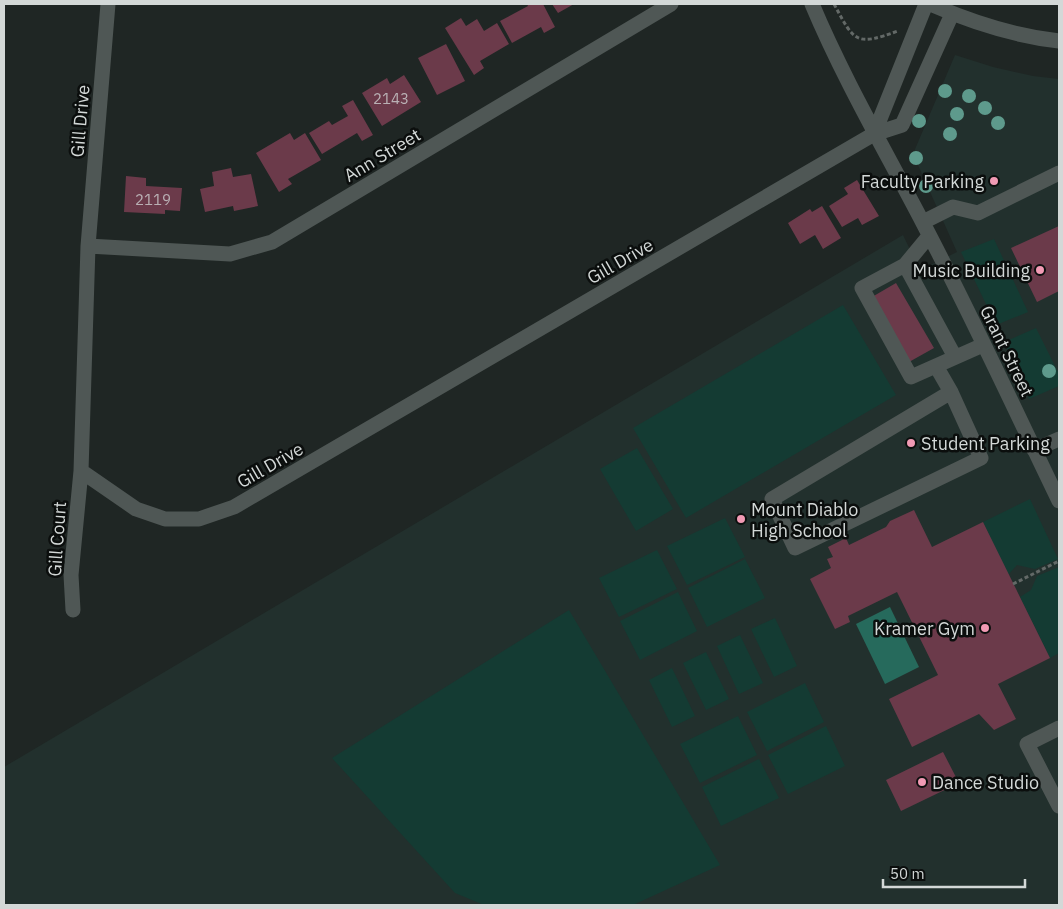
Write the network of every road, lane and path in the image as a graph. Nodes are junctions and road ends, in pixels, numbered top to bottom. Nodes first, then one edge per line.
1 (108, 4) edge
2 (671, 4) edge
3 (812, 4) edge
4 (834, 4) edge
5 (926, 4) edge
6 (930, 4) edge
7 (952, 14) junction
8 (914, 32) junction
9 (1059, 40) edge
10 (874, 134) junction
11 (1059, 173) edge
12 (926, 229) junction
13 (88, 246) junction
14 (905, 265) junction
15 (983, 345) junction
16 (954, 357) junction
17 (936, 366) junction
18 (950, 392) junction
19 (1059, 438) edge
20 (1034, 450) junction
21 (81, 471) junction
22 (1059, 501) edge
23 (1059, 561) edge
24 (1014, 584) dead end
25 (73, 610) dead end
26 (1059, 728) edge
27 (1059, 806) edge

1 - 13 street, Gill Drive
2 - 13 street, Ann Street
3 - 10 street, Grant Street
4 - 8 path
5 - 8 street
6 - 7 street
7 - 9 street
7 - 10 street, Gill Drive
8 - 10 street
10 - 12 street, Grant Street
10 - 21 street, Gill Drive
11 - 12 street
12 - 14 street
12 - 15 street, Grant Street
13 - 21 street, Gill Drive
14 - 16 street
14 - 17 street
15 - 16 street
15 - 20 street, Grant Street
16 - 17 street
17 - 18 street
18 - 18 street
19 - 20 street
20 - 22 street, Grant Street
21 - 25 street, Gill Court
23 - 24 path
26 - 27 street

